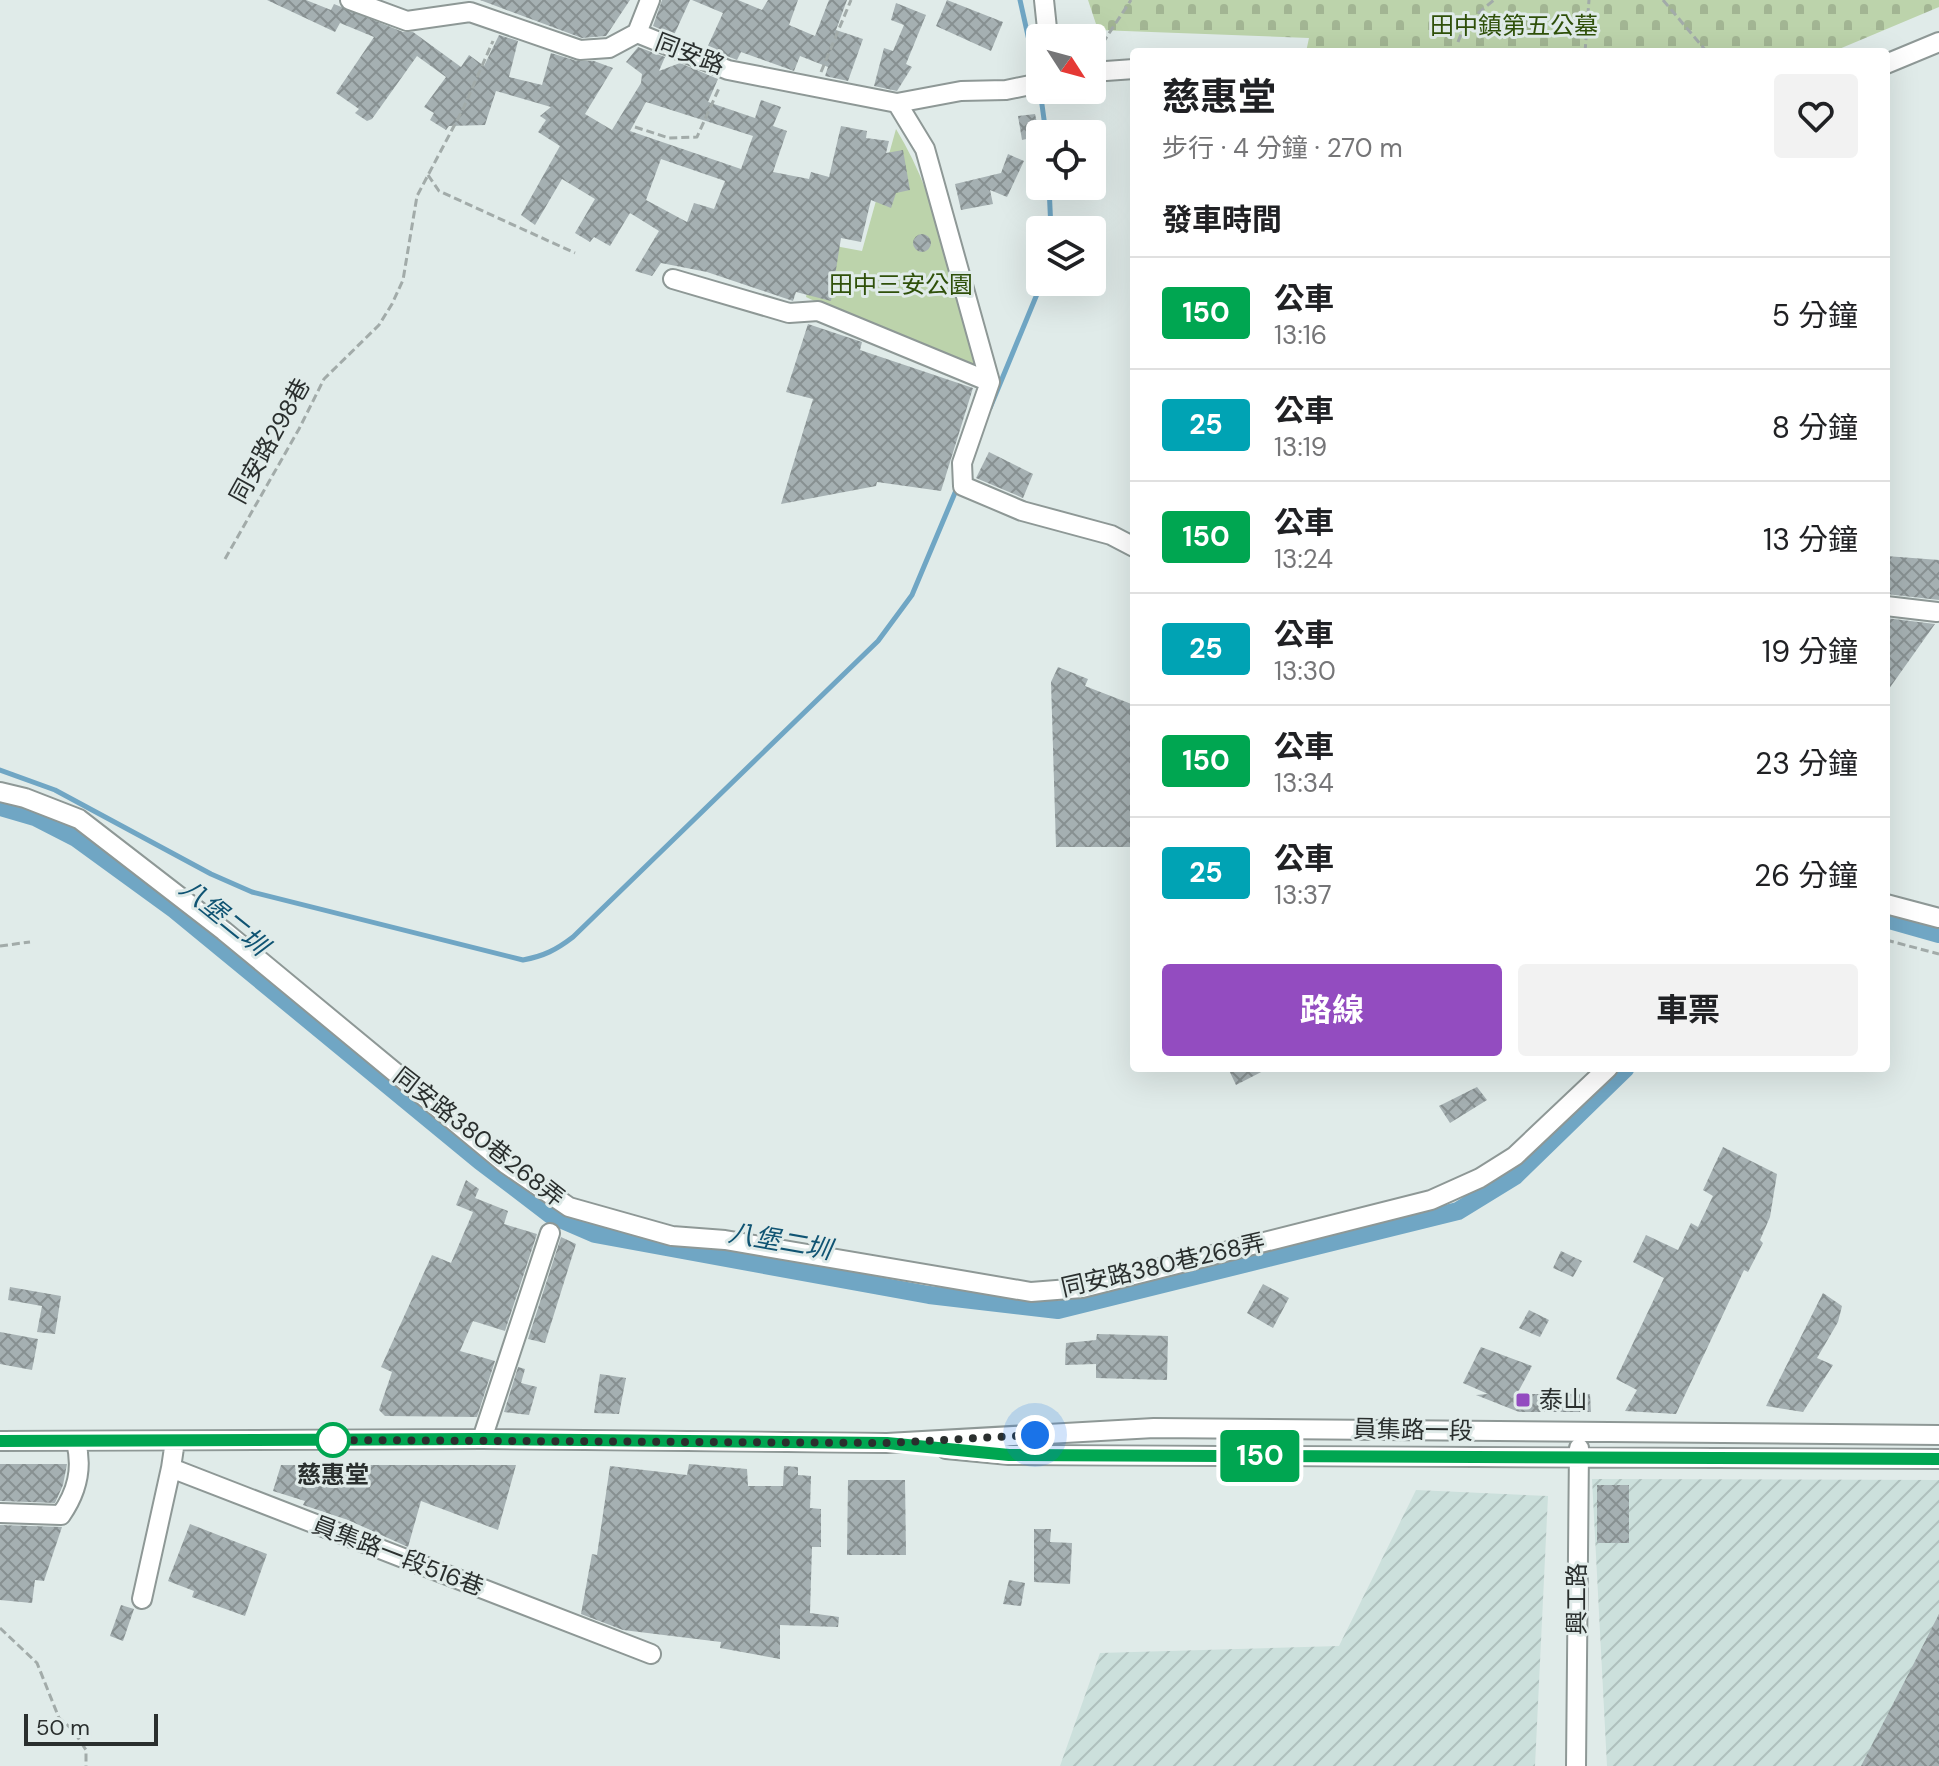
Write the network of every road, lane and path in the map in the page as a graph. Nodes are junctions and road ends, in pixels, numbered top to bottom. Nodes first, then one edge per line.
1 (350, 0) edge
2 (650, 0) edge
3 (851, 0) edge
4 (1044, 0) edge
5 (1131, 0) edge
6 (1494, 0) edge
7 (1589, 0) edge
8 (1663, 0) edge
9 (502, 23) junction
10 (1047, 24) edge
11 (637, 33) junction
12 (1106, 38) edge
13 (1458, 42) dead end
14 (1939, 42) edge
15 (1585, 48) edge
16 (1704, 48) edge
17 (1890, 62) edge
18 (1130, 69) edge
19 (728, 70) junction
20 (1106, 70) edge
21 (1026, 86) edge
22 (816, 87) junction
23 (897, 103) junction
24 (635, 127) dead end
25 (428, 175) junction
26 (575, 253) dead end
27 (673, 279) dead end
28 (990, 382) junction
29 (1130, 545) edge
30 (225, 559) dead end
31 (1890, 606) edge
32 (1937, 612) edge
33 (0, 792) edge
34 (1890, 905) edge
35 (1939, 918) edge
36 (1890, 941) edge
37 (30, 942) dead end
38 (0, 946) edge
39 (1939, 954) edge
40 (1604, 1072) edge
41 (550, 1233) dead end
42 (1580, 1433) junction
43 (1939, 1435) edge
44 (482, 1439) junction
45 (0, 1441) edge
46 (175, 1441) junction
47 (76, 1442) junction
48 (887, 1443) junction
49 (1578, 1457) junction
50 (1939, 1459) edge
51 (171, 1468) junction
52 (0, 1513) edge
53 (142, 1599) dead end
54 (0, 1628) edge
55 (651, 1654) dead end
56 (86, 1766) edge
57 (1576, 1766) edge

1 - 9 street, 同安路
2 - 11 street
3 - 22 path
4 - 10 street
5 - 12 path
6 - 13 path
7 - 15 path
8 - 16 path
9 - 11 street, 同安路
9 - 25 path, 同安路298巷
11 - 19 street, 同安路
14 - 17 street
18 - 20 street
19 - 22 street, 同安路
19 - 24 path
21 - 23 street, 同安路
22 - 23 street, 同安路
23 - 28 street
25 - 26 path
25 - 30 path, 同安路298巷
27 - 28 street
28 - 29 street
31 - 32 street
33 - 40 street, 同安路380巷268弄
34 - 35 street
36 - 39 path
37 - 38 path
41 - 44 street
42 - 43 street, 員集路一段
42 - 48 street, 員集路一段
42 - 49 street, 興工路
44 - 46 street, 員集路一段
44 - 48 street, 員集路一段
45 - 47 street, 員集路一段
46 - 47 street, 員集路一段
46 - 51 street
47 - 52 street
48 - 49 street, 員集路一段
49 - 50 street, 員集路一段
49 - 57 street, 興工路
51 - 53 street
51 - 55 street, 員集路一段516巷
54 - 56 path

